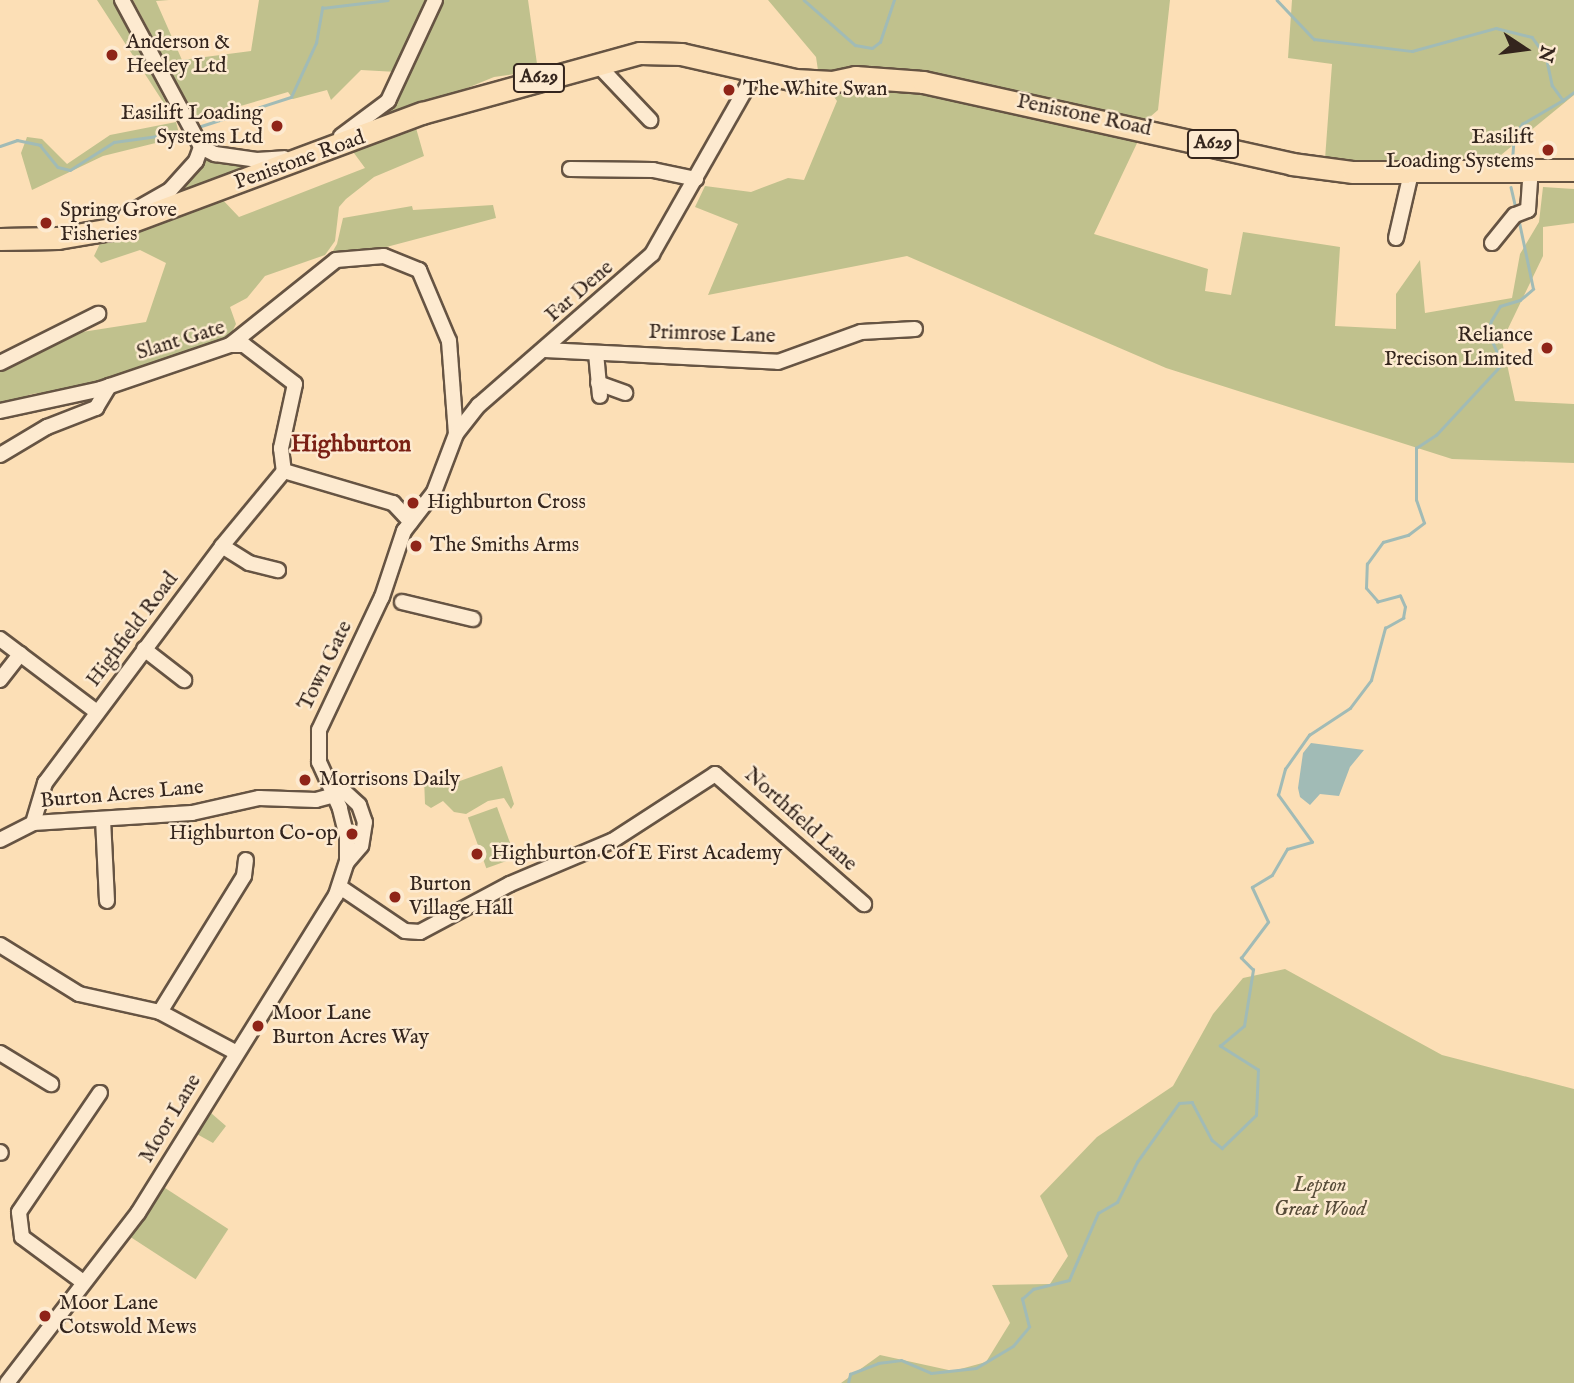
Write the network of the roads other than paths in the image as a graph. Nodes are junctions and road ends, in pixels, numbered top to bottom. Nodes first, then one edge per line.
1 (122, 0) edge
2 (435, 0) edge
3 (596, 63) junction
4 (755, 73) junction
5 (650, 120) dead end
6 (199, 143) junction
7 (331, 151) junction
8 (570, 169) dead end
9 (1574, 170) edge
10 (1531, 171) junction
11 (1411, 173) junction
12 (696, 179) junction
13 (117, 227) junction
14 (1396, 238) dead end
15 (2, 240) edge
16 (1492, 243) dead end
17 (98, 314) dead end
18 (915, 329) dead end
19 (230, 345) junction
20 (545, 350) junction
21 (596, 353) junction
22 (0, 363) edge
23 (109, 386) junction
24 (625, 393) dead end
25 (0, 411) edge
26 (456, 434) junction
27 (0, 455) edge
28 (284, 471) junction
29 (411, 522) junction
30 (222, 546) junction
31 (278, 570) dead end
32 (392, 599) junction
33 (473, 619) dead end
34 (0, 639) edge
35 (144, 649) junction
36 (20, 654) junction
37 (0, 680) edge
38 (184, 680) dead end
39 (97, 712) junction
40 (334, 794) junction
41 (103, 819) junction
42 (33, 823) junction
43 (0, 840) edge
44 (246, 860) dead end
45 (340, 887) junction
46 (107, 901) dead end
47 (864, 904) dead end
48 (0, 945) edge
49 (160, 1012) junction
50 (235, 1052) junction
51 (0, 1053) edge
52 (51, 1084) dead end
53 (100, 1093) dead end
54 (83, 1282) junction
55 (6, 1383) edge

1 - 6 street
2 - 7 street
3 - 4 highway, Penistone Road / A629
3 - 5 street
3 - 7 highway, Penistone Road / A629
4 - 11 highway, Penistone Road / A629
4 - 12 street, Far Dene
6 - 7 street
6 - 13 street
7 - 13 highway, Penistone Road / A629
8 - 12 street
9 - 10 highway, Penistone Road / A629
10 - 11 highway, Penistone Road / A629
10 - 16 street
11 - 14 street
12 - 20 street, Far Dene
13 - 15 highway, Penistone Road / A629
17 - 22 street
18 - 21 street, Primrose Lane
19 - 23 street, Slant Gate
19 - 26 street
19 - 28 street, Slant Gate
20 - 21 street, Primrose Lane
20 - 26 street, Far Dene
21 - 24 street
23 - 25 street, Slant Gate
23 - 27 street
26 - 29 street, Far Dene
28 - 29 street
28 - 30 street, Highfield Road
29 - 32 street, Town Gate
30 - 31 street
30 - 35 street, Highfield Road
32 - 33 street
32 - 40 street, Town Gate
34 - 36 street
35 - 38 street
35 - 39 street, Highfield Road
36 - 37 street
36 - 39 street
39 - 42 street, Highfield Road
40 - 41 street, Burton Acres Lane
40 - 45 street, Moor Lane
41 - 42 street, Burton Acres Lane
41 - 46 street
42 - 43 street, Burton Acres Lane
44 - 49 street
45 - 47 street, Northfield Lane
45 - 50 street, Moor Lane
48 - 49 street
49 - 50 street
50 - 54 street, Moor Lane
51 - 52 street
53 - 54 street
54 - 55 street, Moor Lane

